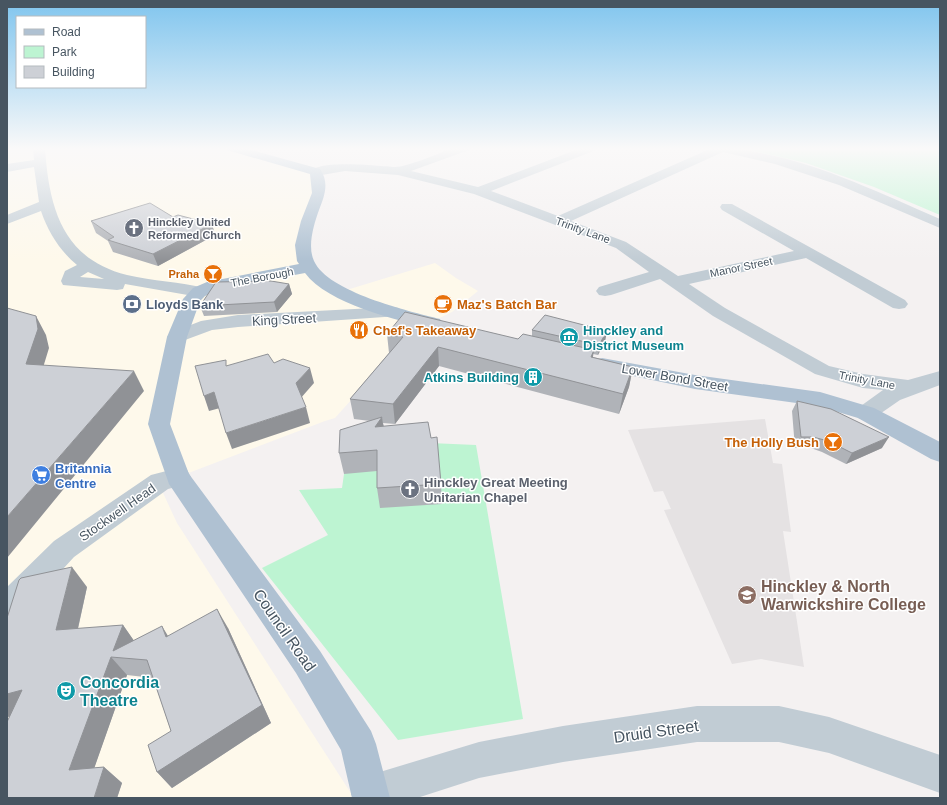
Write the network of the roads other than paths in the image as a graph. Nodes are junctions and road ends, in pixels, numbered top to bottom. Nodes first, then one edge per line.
1 (43, 186) edge
2 (318, 186) edge
3 (459, 186) edge
4 (494, 186) edge
5 (637, 186) edge
6 (852, 186) edge
7 (480, 191) junction
8 (46, 204) junction
9 (727, 207) dead end
10 (7, 220) edge
11 (558, 221) junction
12 (940, 224) edge
13 (807, 253) junction
14 (88, 266) junction
15 (308, 268) junction
16 (669, 277) junction
17 (146, 283) junction
18 (605, 291) dead end
19 (199, 292) junction
20 (899, 304) dead end
21 (393, 312) junction
22 (453, 328) edge
23 (177, 336) junction
24 (582, 360) edge
25 (940, 378) edge
26 (907, 387) junction
27 (866, 413) junction
28 (940, 453) edge
29 (178, 478) junction
30 (7, 608) edge
31 (940, 774) edge
32 (371, 796) edge

1 - 8 street, The Borough
2 - 15 main road
3 - 7 street, Trinity Lane
4 - 7 street
5 - 11 street
6 - 12 street
7 - 11 street, Trinity Lane
8 - 10 street
8 - 14 street, The Borough
9 - 13 street, Manor Street
11 - 16 street, Trinity Lane
13 - 16 street, Manor Street
13 - 20 street, Manor Street
14 - 17 street, The Borough
14 - 17 street, The Borough
15 - 19 main road, The Borough
15 - 21 main road
16 - 18 street, Manor Street
16 - 26 street, Trinity Lane
17 - 19 street, The Borough
19 - 23 main road
21 - 22 main road
21 - 23 street, King Street
23 - 29 main road
24 - 27 main road, Lower Bond Street
25 - 26 street
26 - 27 street
27 - 28 main road, Lower Bond Street
29 - 30 street, Stockwell Head
29 - 32 main road, Council Road
31 - 32 street, Druid Street

